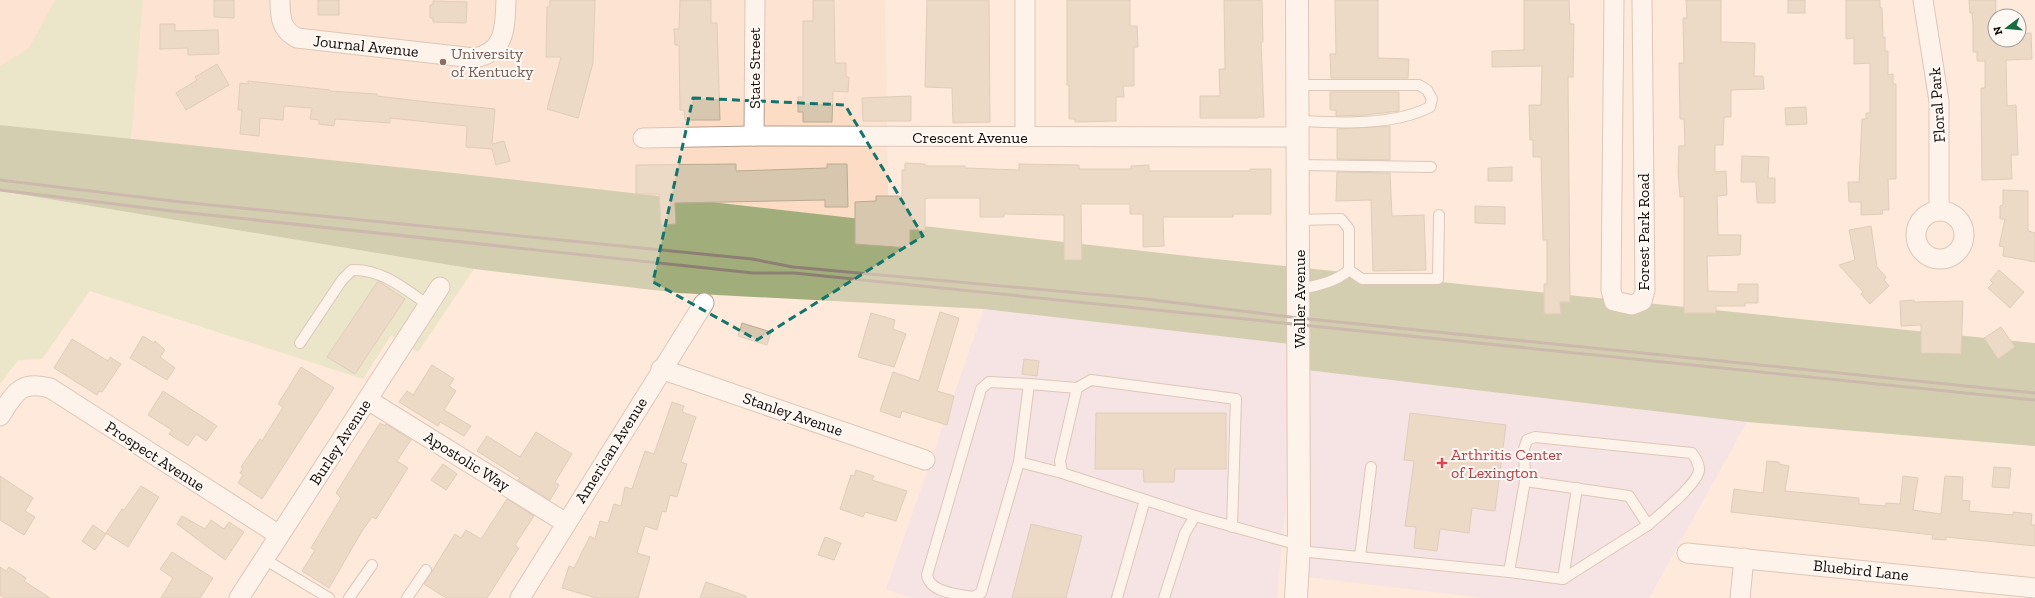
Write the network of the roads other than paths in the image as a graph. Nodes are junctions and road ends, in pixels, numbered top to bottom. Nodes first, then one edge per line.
1 (280, 0) edge
2 (506, 0) edge
3 (755, 0) edge
4 (1025, 0) edge
5 (1297, 0) edge
6 (1924, 0) edge
7 (1614, 3) edge
8 (1642, 3) edge
9 (1298, 85) junction
10 (1298, 129) junction
11 (754, 136) junction
12 (1025, 137) junction
13 (643, 138) dead end
14 (1298, 165) junction
15 (1431, 167) dead end
16 (1939, 211) dead end
17 (1439, 215) dead end
18 (1298, 220) junction
19 (1349, 270) junction
20 (440, 287) dead end
21 (1299, 289) junction
22 (704, 303) dead end
23 (428, 305) junction
24 (300, 343) dead end
25 (661, 369) junction
26 (1029, 384) junction
27 (1077, 388) junction
28 (368, 400) junction
29 (0, 416) edge
30 (925, 460) dead end
31 (1018, 462) junction
32 (1371, 467) dead end
33 (1062, 473) junction
34 (1525, 481) junction
35 (1577, 488) junction
36 (1144, 500) junction
37 (1195, 516) junction
38 (566, 523) junction
39 (1648, 525) junction
40 (1232, 527) junction
41 (279, 535) junction
42 (1299, 548) junction
43 (1688, 553) dead end
44 (1360, 557) junction
45 (1744, 558) junction
46 (264, 559) junction
47 (372, 565) dead end
48 (426, 570) dead end
49 (1509, 572) junction
50 (1563, 579) junction
51 (2035, 588) edge
52 (239, 598) edge
53 (329, 598) edge
54 (349, 598) edge
55 (407, 598) edge
56 (520, 598) edge
57 (1117, 598) edge
58 (1164, 598) edge
59 (1296, 598) edge
60 (1740, 598) edge

1 - 2 street, Journal Avenue
3 - 11 street, State Street
4 - 12 street
5 - 9 main road, Waller Avenue
6 - 16 street, Floral Park
7 - 8 street
7 - 8 street, Forest Park Road
9 - 10 main road, Waller Avenue
9 - 10 lane
10 - 12 street, Crescent Avenue
10 - 14 main road, Waller Avenue
11 - 12 street, Crescent Avenue
11 - 13 street, Crescent Avenue
14 - 15 lane
14 - 18 main road, Waller Avenue
17 - 19 lane
18 - 19 lane
18 - 21 main road, Waller Avenue
19 - 21 lane
20 - 23 street, Burley Avenue
21 - 42 main road, Waller Avenue
22 - 25 street, American Avenue
23 - 24 lane
23 - 28 street, Burley Avenue
25 - 30 street, Stanley Avenue
25 - 38 street, American Avenue
26 - 27 lane
26 - 31 lane
26 - 31 lane
27 - 33 lane
27 - 40 lane
28 - 38 street, Apostolic Way
28 - 41 street, Burley Avenue
29 - 41 street, Prospect Avenue
31 - 33 lane
32 - 44 lane
33 - 36 lane
34 - 35 lane
34 - 39 lane
34 - 49 lane
35 - 39 lane
35 - 50 lane
36 - 37 lane
36 - 57 lane
37 - 40 lane
37 - 58 lane
38 - 56 street, American Avenue
39 - 50 lane
40 - 42 lane
41 - 46 street, Burley Avenue
42 - 44 lane
42 - 59 main road, Waller Avenue
43 - 45 street, Bluebird Lane
44 - 49 lane
45 - 51 street, Bluebird Lane
45 - 60 street
46 - 52 street, Burley Avenue
46 - 53 lane
47 - 54 lane
48 - 55 lane
49 - 50 lane

